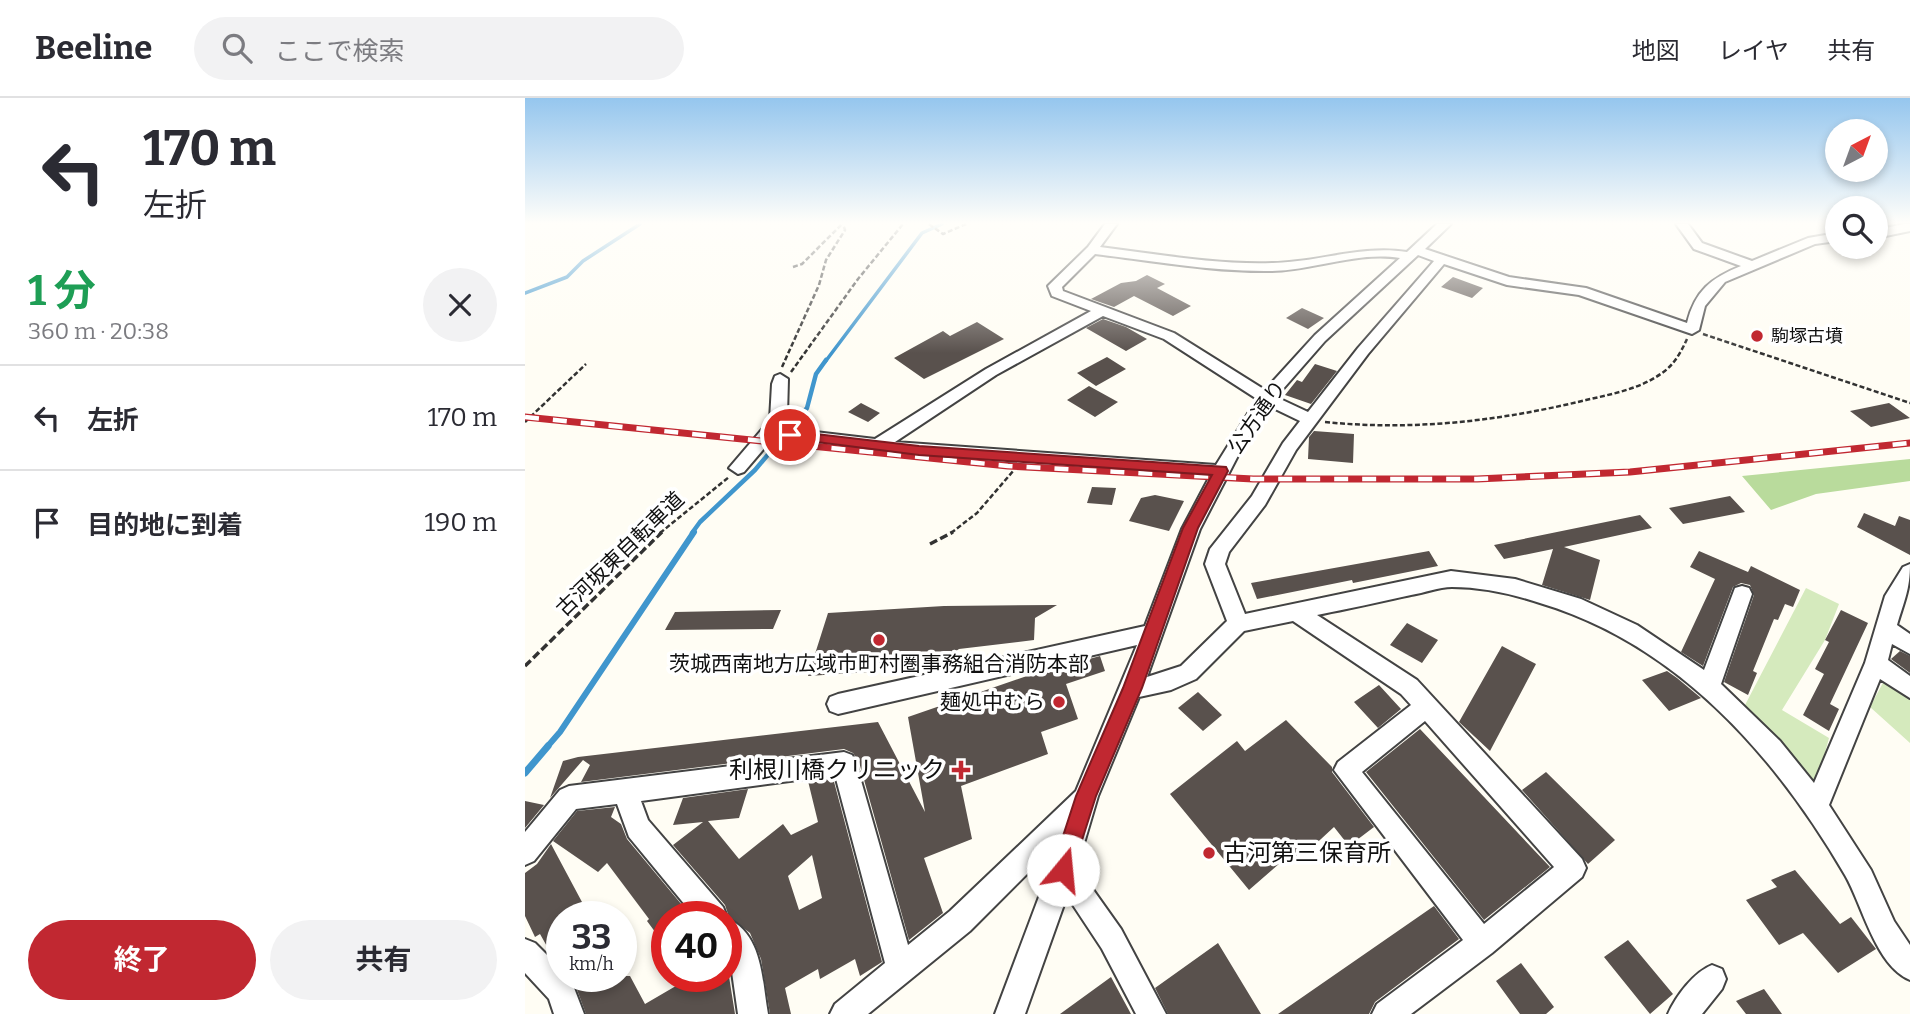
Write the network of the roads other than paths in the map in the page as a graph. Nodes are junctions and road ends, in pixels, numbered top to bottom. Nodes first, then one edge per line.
1 (1075, 267) edge
2 (1246, 267) edge
3 (1273, 267) edge
4 (1399, 267) edge
5 (1435, 267) edge
6 (1462, 267) edge
7 (1751, 267) edge
8 (1103, 310) junction
9 (780, 379) road end
10 (1266, 398) junction
11 (1312, 420) junction
12 (779, 433) junction
13 (876, 446) junction
14 (738, 468) road end
15 (1221, 471) junction
16 (1910, 572) edge
17 (1742, 593) dead end
18 (1296, 612) junction
19 (1238, 624) junction
20 (1886, 628) junction
21 (1152, 633) junction
22 (1910, 645) edge
23 (1876, 663) junction
24 (1710, 685) junction
25 (1132, 688) junction
26 (1910, 688) edge
27 (838, 704) dead end
28 (1426, 706) junction
29 (625, 791) junction
30 (1086, 796) junction
31 (1816, 807) junction
32 (525, 852) edge
33 (1063, 870) junction
34 (700, 901) edge
35 (1482, 943) junction
36 (742, 951) edge
37 (525, 953) edge
38 (1910, 966) edge
39 (901, 969) junction
40 (1712, 979) dead end
41 (569, 1014) edge
42 (753, 1014) edge
43 (845, 1014) edge
44 (1010, 1014) edge
45 (1150, 1014) edge
46 (1387, 1014) edge
47 (1683, 1014) edge

1 - 8 street
2 - 3 street
4 - 10 street, 公方通り
5 - 11 street
6 - 7 street
8 - 10 street
8 - 13 street
9 - 12 street
10 - 11 street
10 - 15 street, 公方通り
11 - 19 street
12 - 13 street
12 - 14 street
13 - 15 street
15 - 21 street, 公方通り
16 - 20 street
17 - 24 street
18 - 19 street
18 - 24 street
18 - 28 street
19 - 25 street
20 - 22 street
20 - 23 street
21 - 25 street, 公方通り
21 - 27 street
23 - 26 street
23 - 31 street
24 - 31 street
25 - 30 street, 公方通り
28 - 35 street
28 - 35 street
29 - 32 street
29 - 34 street
29 - 39 street
30 - 33 street, 公方通り
30 - 39 street
31 - 38 street
33 - 44 street, 公方通り
33 - 45 street
35 - 46 street
36 - 42 street
37 - 41 street
39 - 43 street
40 - 47 street

